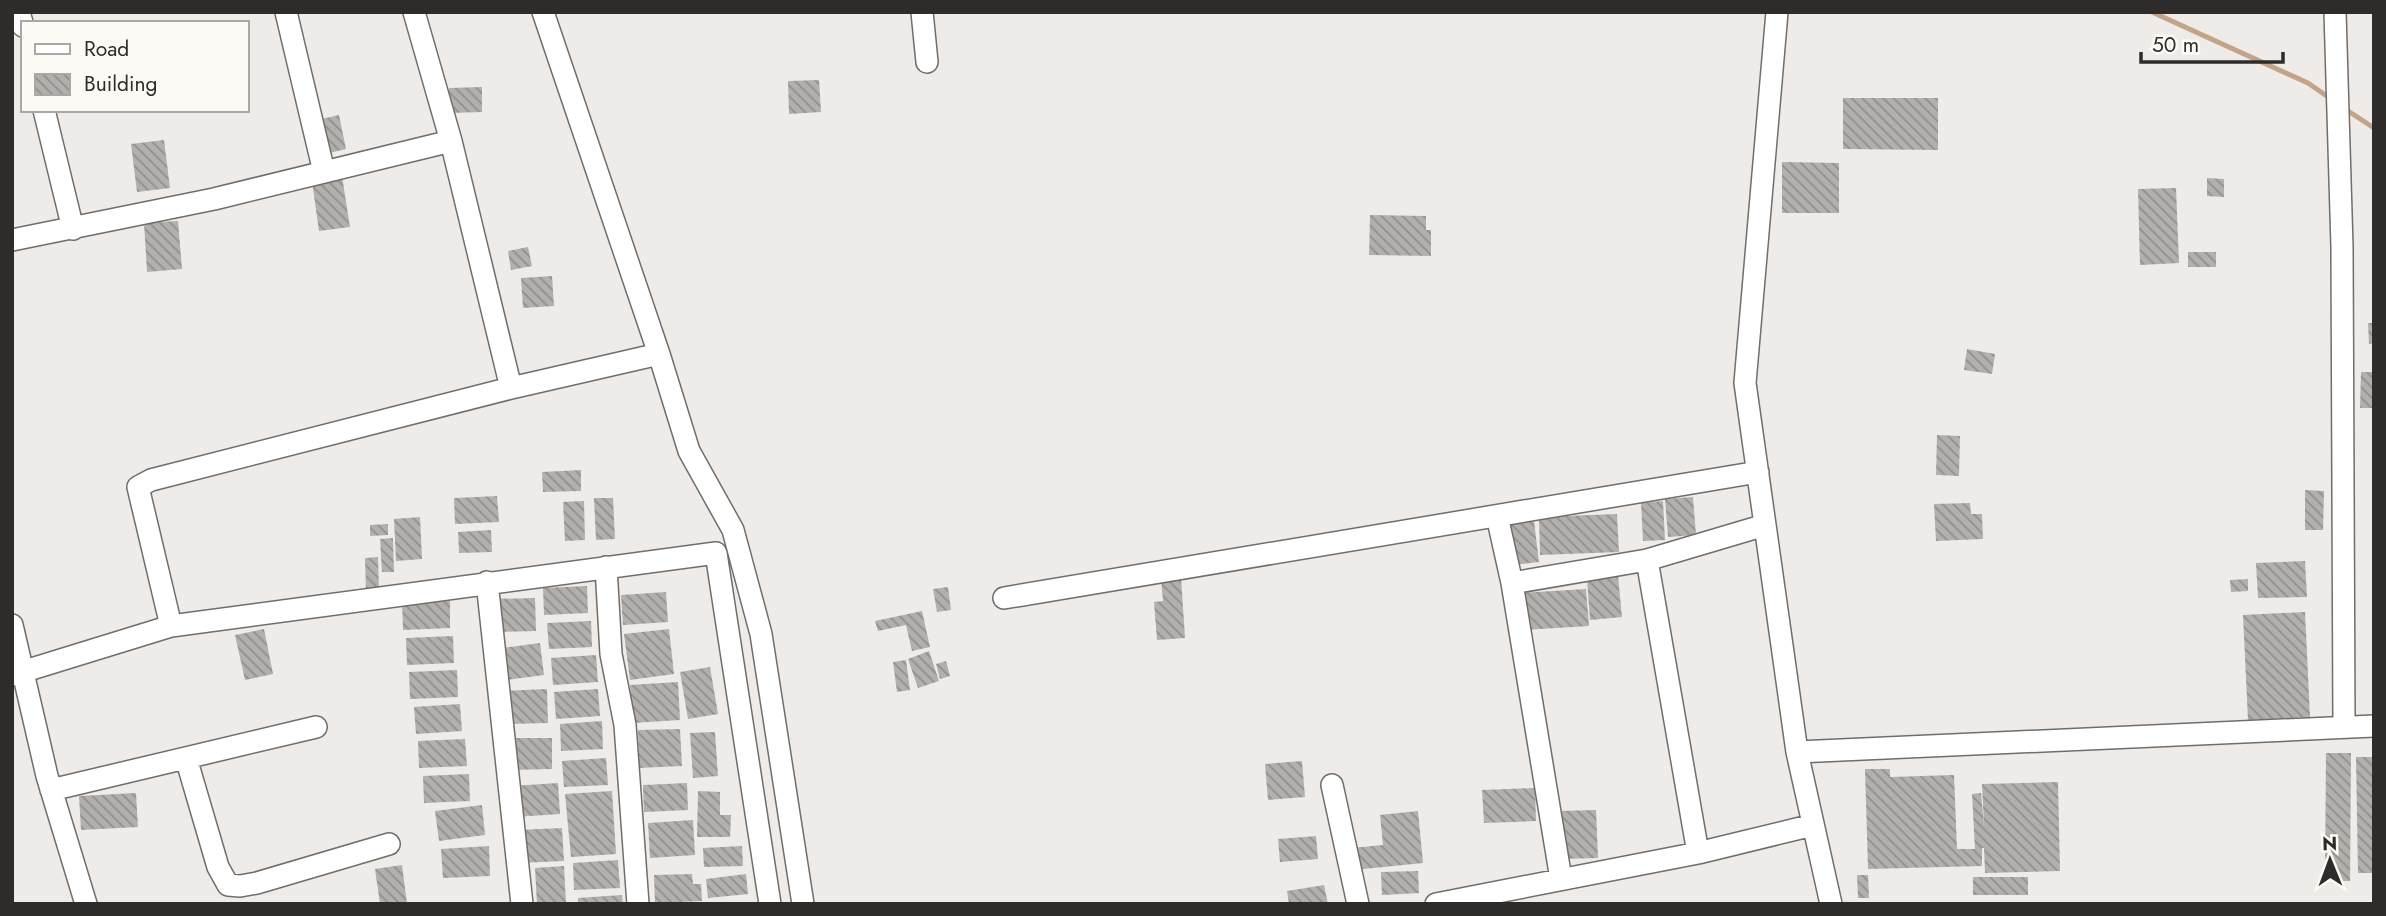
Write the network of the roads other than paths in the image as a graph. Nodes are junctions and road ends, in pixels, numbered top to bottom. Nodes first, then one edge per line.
1 (286, 12) edge
2 (414, 12) edge
3 (543, 12) edge
4 (922, 12) edge
5 (1777, 12) edge
6 (2335, 12) edge
7 (927, 62) dead end
8 (44, 112) edge
9 (451, 141) junction
10 (324, 172) junction
11 (73, 229) junction
12 (12, 240) edge
13 (659, 354) junction
14 (511, 388) junction
15 (1758, 472) junction
16 (1497, 516) junction
17 (1765, 525) junction
18 (1647, 560) junction
19 (606, 567) junction
20 (487, 582) junction
21 (1511, 583) junction
22 (1004, 598) dead end
23 (12, 625) edge
24 (171, 626) junction
25 (18, 674) edge
26 (2344, 726) junction
27 (2374, 726) edge
28 (316, 727) dead end
29 (1797, 752) junction
30 (186, 758) junction
31 (1332, 785) dead end
32 (51, 790) junction
33 (1813, 825) junction
34 (389, 844) dead end
35 (1698, 853) junction
36 (1561, 880) junction
37 (86, 904) edge
38 (522, 904) edge
39 (638, 904) edge
40 (769, 904) edge
41 (803, 904) edge
42 (1358, 904) edge
43 (1436, 904) edge
44 (1831, 904) edge

1 - 10 street
2 - 9 street
3 - 13 street
4 - 7 street
5 - 15 street
6 - 26 street
8 - 11 street
9 - 10 street
9 - 14 street
10 - 11 street
11 - 12 street
13 - 14 street
13 - 41 street
14 - 24 street
15 - 16 street
15 - 17 street
16 - 21 street
16 - 22 street
17 - 18 street
17 - 29 street
18 - 21 street
18 - 35 street
19 - 20 street
19 - 39 street
19 - 40 street
20 - 24 street
20 - 38 street
21 - 36 street
23 - 25 street
24 - 25 street
25 - 32 street
26 - 27 street
26 - 29 street
28 - 30 street
29 - 33 street
30 - 32 street
30 - 34 street
31 - 42 street
32 - 37 street
33 - 35 street
33 - 44 street
35 - 36 street
36 - 43 street

